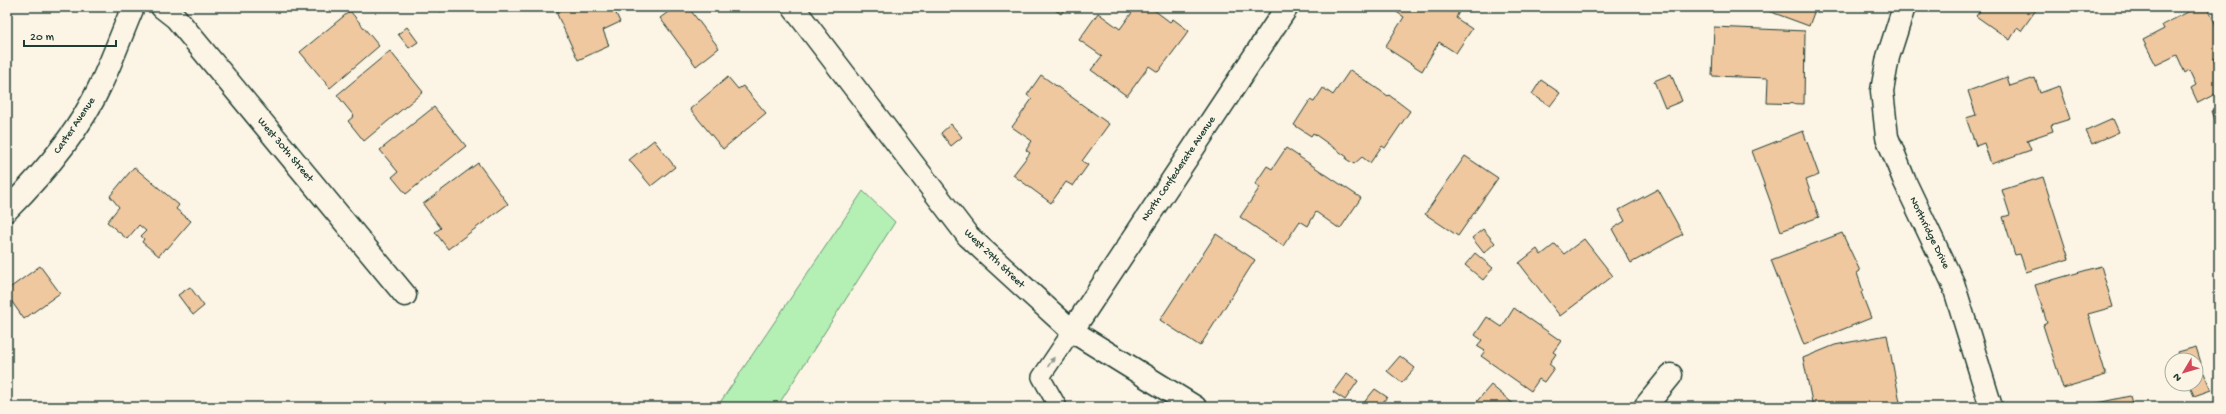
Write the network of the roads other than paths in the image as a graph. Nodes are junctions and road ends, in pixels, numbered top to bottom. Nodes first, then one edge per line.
1 (133, 7) edge
2 (162, 7) edge
3 (793, 7) edge
4 (1287, 7) edge
5 (1904, 7) edge
6 (7, 210) edge
7 (405, 295) dead end
8 (1072, 331) junction
9 (1671, 375) dead end
10 (1058, 407) edge
11 (1195, 407) edge
12 (1645, 407) edge
13 (1991, 407) edge

1 - 6 street, Carter Avenue
2 - 7 street, West 30th Street
3 - 8 street, West 29th Street
4 - 8 street, North Confederate Avenue
5 - 13 street, Northridge Drive
10 -> 8 lane
8 - 11 street, West 29th Street
9 - 12 street

